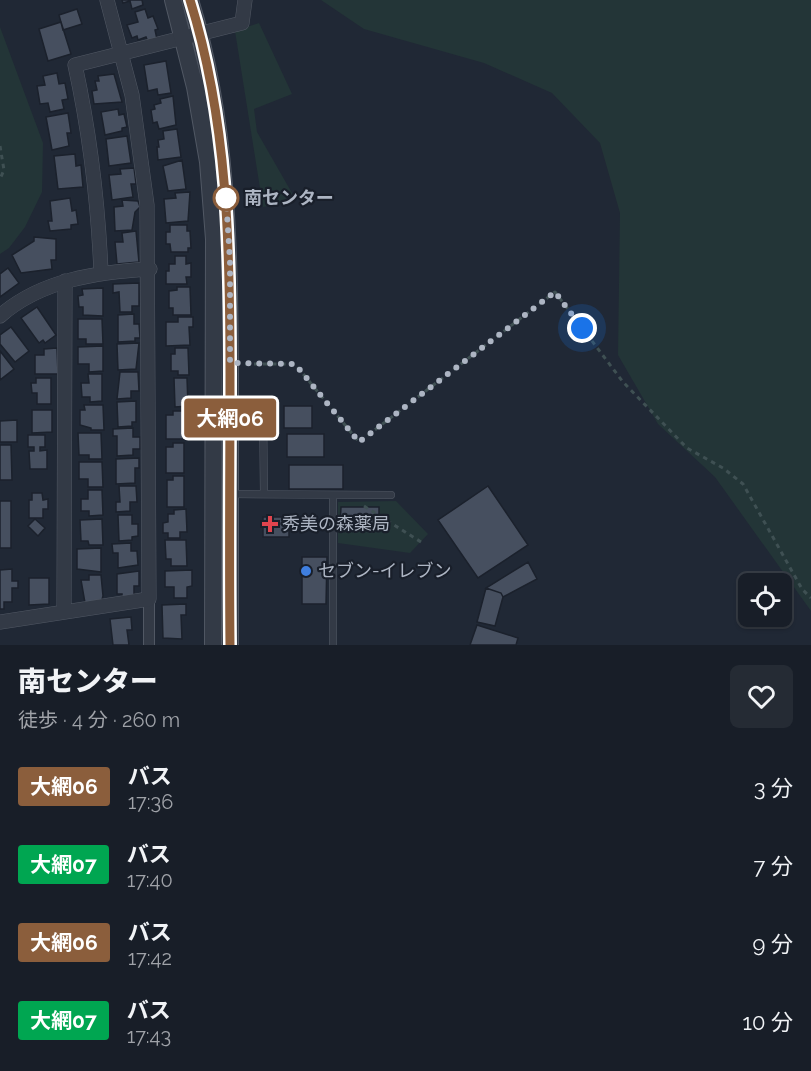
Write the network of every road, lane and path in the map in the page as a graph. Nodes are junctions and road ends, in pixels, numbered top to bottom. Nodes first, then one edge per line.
1 (107, 0) edge
2 (173, 0) edge
3 (190, 0) edge
4 (245, 0) edge
5 (192, 35) junction
6 (122, 52) junction
7 (0, 146) edge
8 (0, 179) edge
9 (150, 268) junction
10 (101, 272) junction
11 (65, 282) junction
12 (0, 316) edge
13 (221, 364) junction
14 (263, 409) dead end
15 (230, 494) junction
16 (264, 494) junction
17 (333, 495) junction
18 (349, 495) junction
19 (392, 495) dead end
20 (421, 542) dead end
21 (811, 598) edge
22 (149, 599) junction
23 (64, 611) junction
24 (0, 622) edge
25 (149, 645) edge
26 (213, 645) edge
27 (230, 645) edge
28 (333, 645) edge

1 - 6 street
2 - 5 street
3 - 5 street
4 - 5 street
5 - 6 street
5 - 13 street
6 - 9 street
6 - 10 street
7 - 8 path
9 - 10 street
9 - 22 street
10 - 11 street
11 - 12 street
11 - 23 street
13 - 15 street
13 - 21 path
13 - 26 street
14 - 16 lane
15 - 16 lane
15 - 27 street
16 - 17 lane
17 - 18 lane
17 - 28 lane
18 - 19 lane
18 - 20 path
22 - 23 street
22 - 25 street
23 - 24 street

